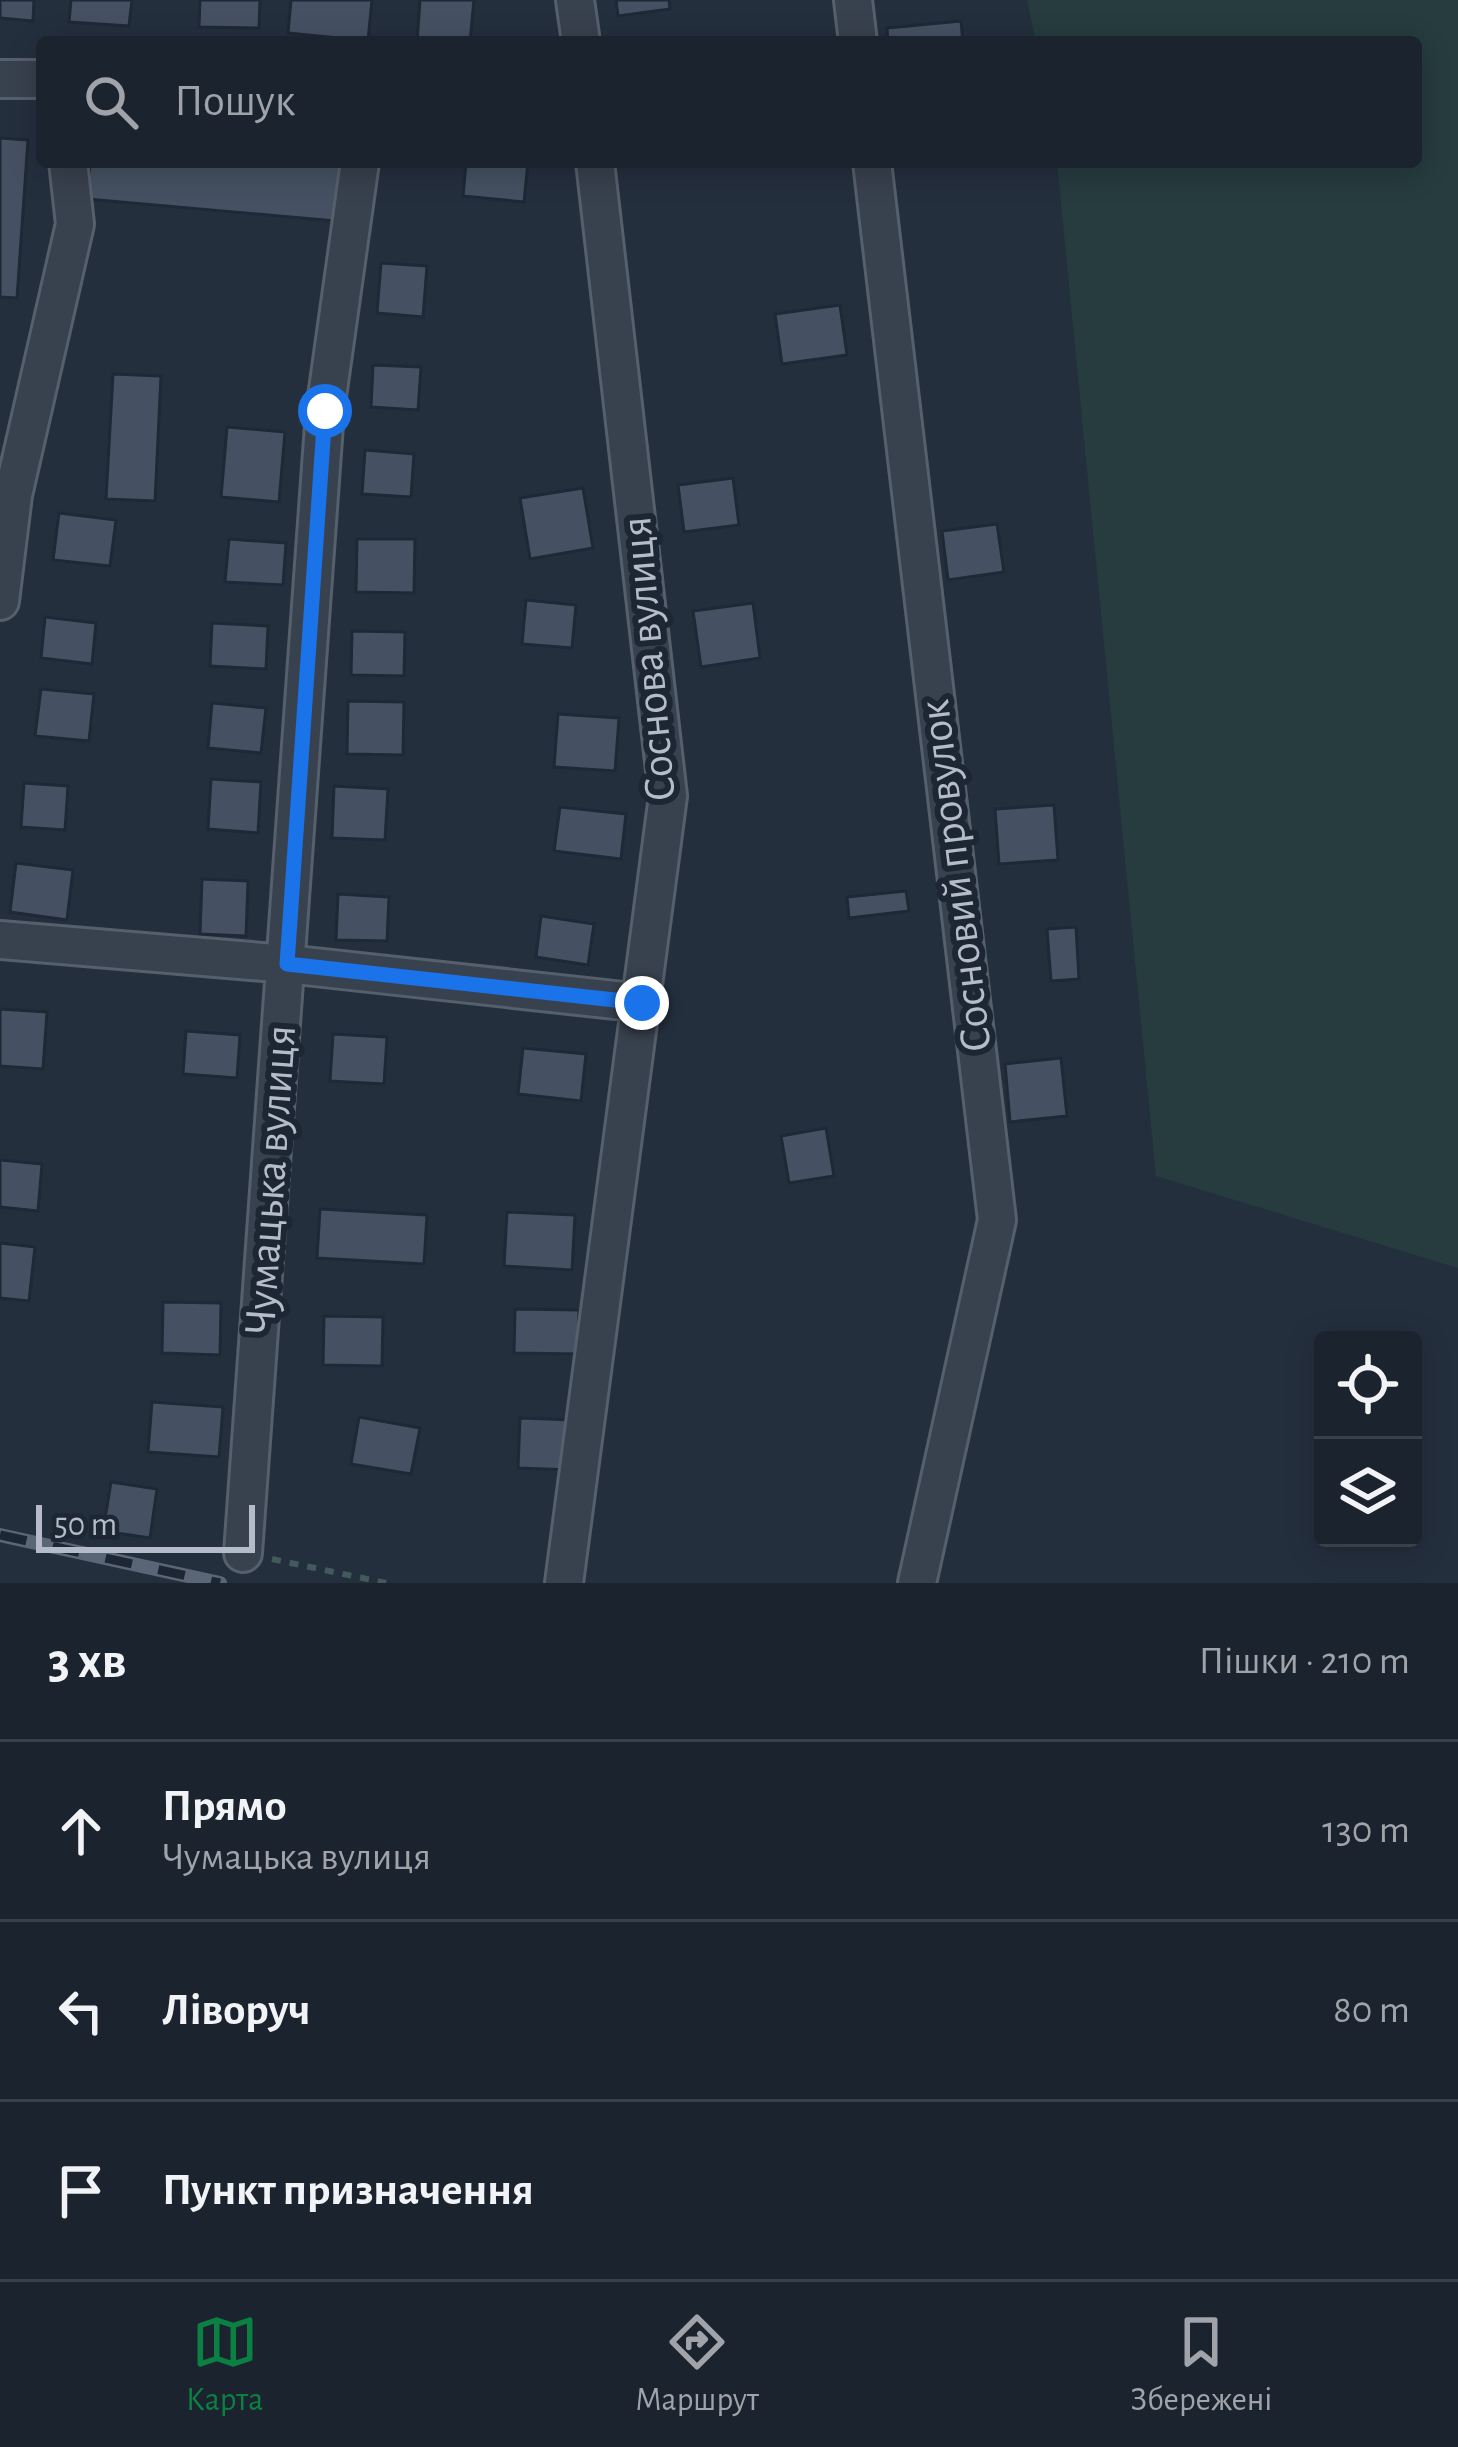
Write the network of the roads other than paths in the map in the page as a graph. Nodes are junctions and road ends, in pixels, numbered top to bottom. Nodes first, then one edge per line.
1 (575, 0) edge
2 (853, 0) edge
3 (580, 36) edge
4 (857, 36) edge
5 (0, 79) edge
6 (36, 79) edge
7 (69, 168) edge
8 (359, 168) edge
9 (596, 168) edge
10 (873, 168) edge
11 (0, 601) edge
12 (0, 940) edge
13 (287, 964) junction
14 (642, 1003) junction
15 (243, 1553) road end
16 (564, 1583) edge
17 (917, 1583) edge

1 - 3 street
2 - 4 street
5 - 6 street
7 - 11 street
8 - 13 street, Чумацька вулиця
9 - 14 street, Соснова вулиця
10 - 17 street, Сосновий провулок
12 - 13 street
13 - 14 street
13 - 15 street, Чумацька вулиця
14 - 16 street, Соснова вулиця

